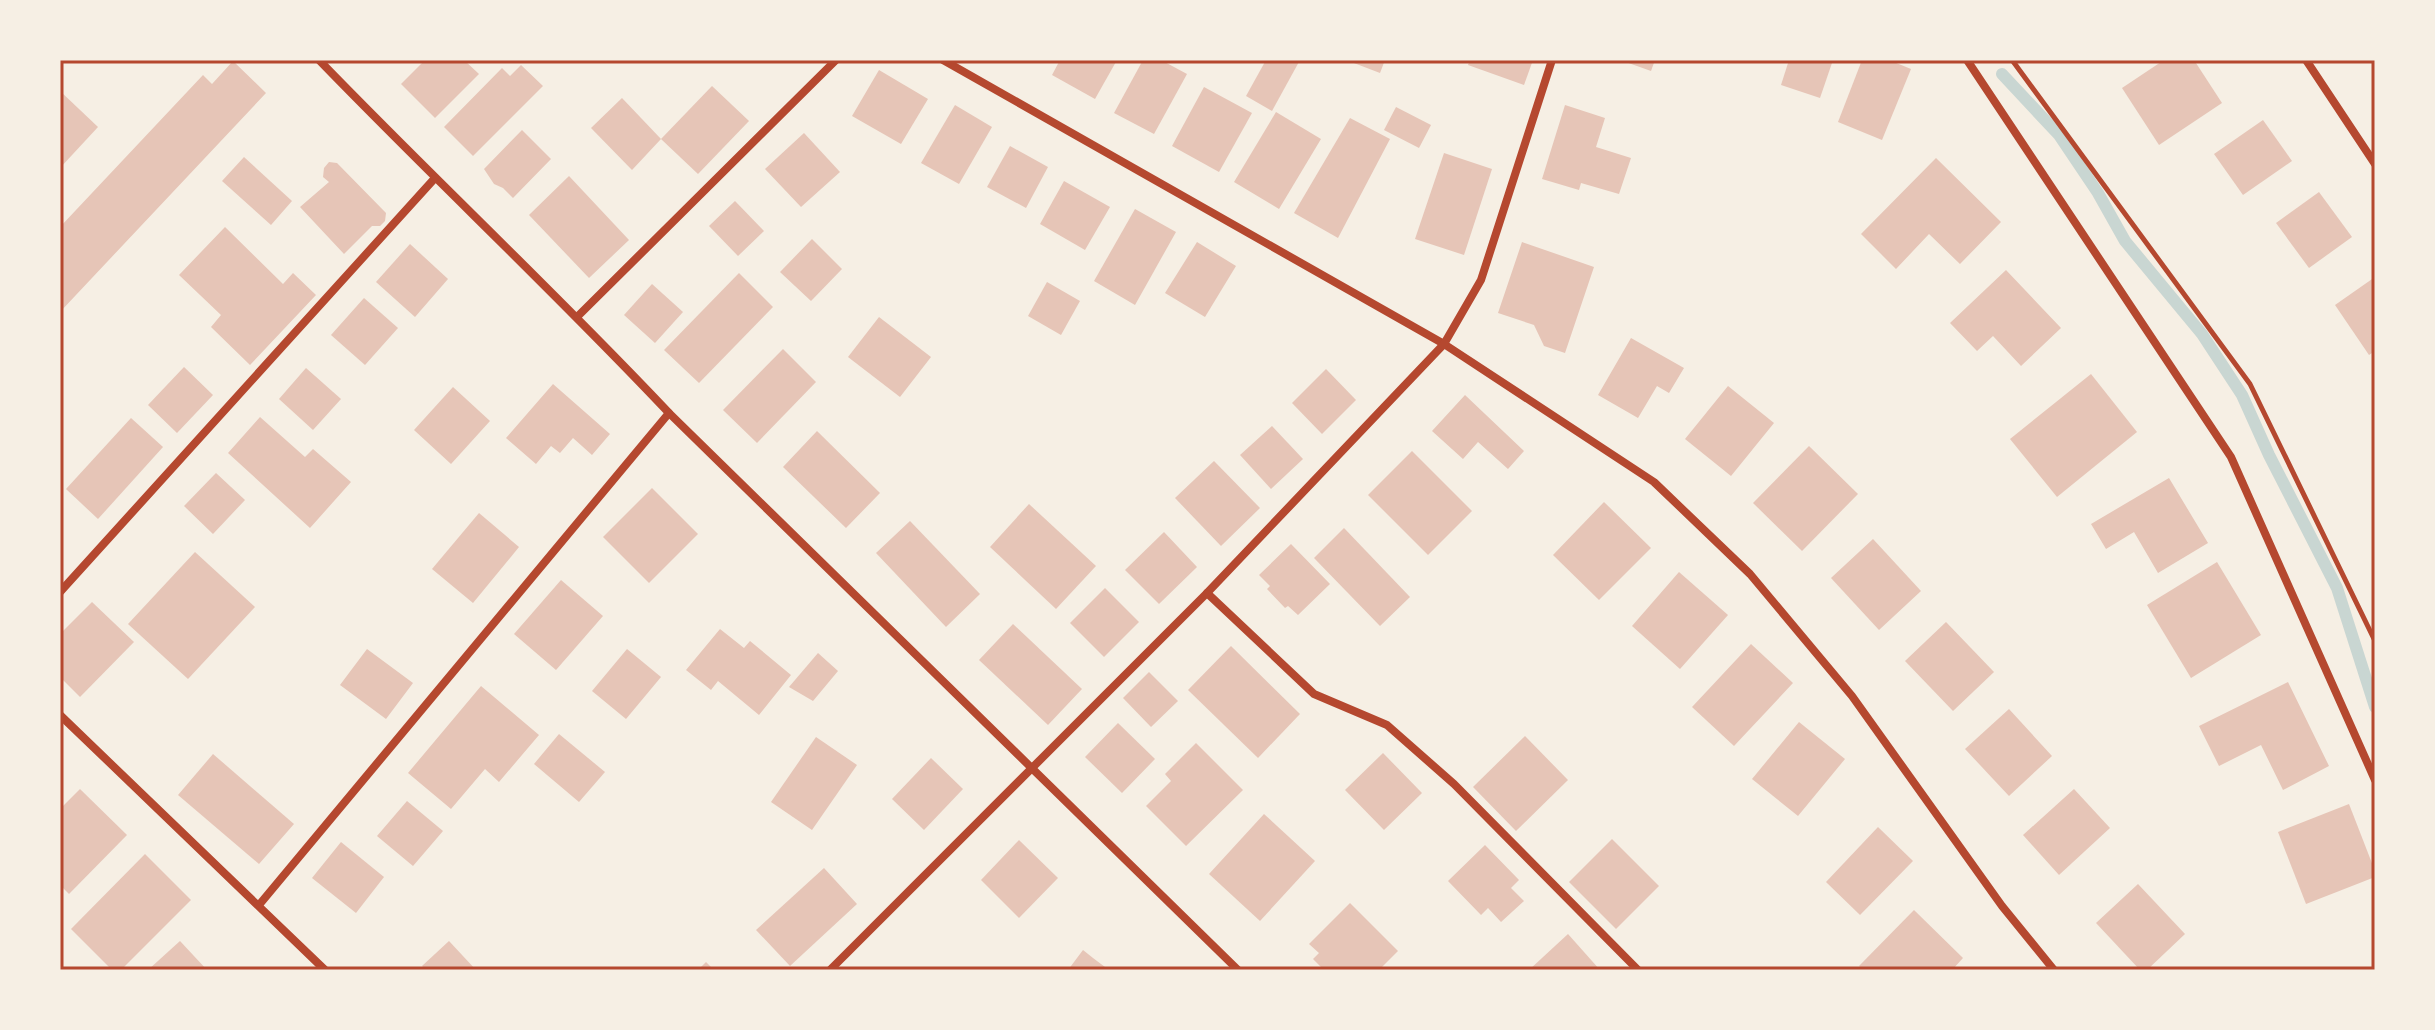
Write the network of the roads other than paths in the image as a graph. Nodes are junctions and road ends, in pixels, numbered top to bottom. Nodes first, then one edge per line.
1 (319, 60) edge
2 (836, 60) edge
3 (943, 60) edge
4 (1552, 60) edge
5 (1967, 60) edge
6 (2306, 60) edge
7 (2375, 164) edge
8 (435, 178) junction
9 (578, 316) junction
10 (1444, 344) junction
11 (669, 413) junction
12 (60, 592) edge
13 (1207, 593) junction
14 (60, 715) edge
15 (1032, 768) junction
16 (2375, 780) edge
17 (259, 905) junction
18 (325, 970) edge
19 (830, 970) edge
20 (1238, 970) edge
21 (1638, 970) edge
22 (2054, 970) edge

1 - 8 street
2 - 9 street
3 - 10 street
4 - 10 street
5 - 16 street
6 - 7 street
8 - 9 street
8 - 12 street
9 - 11 street
10 - 13 street
10 - 22 street
11 - 15 street
11 - 17 street
13 - 15 street
13 - 21 street
14 - 17 street
15 - 19 street
15 - 20 street
17 - 18 street

